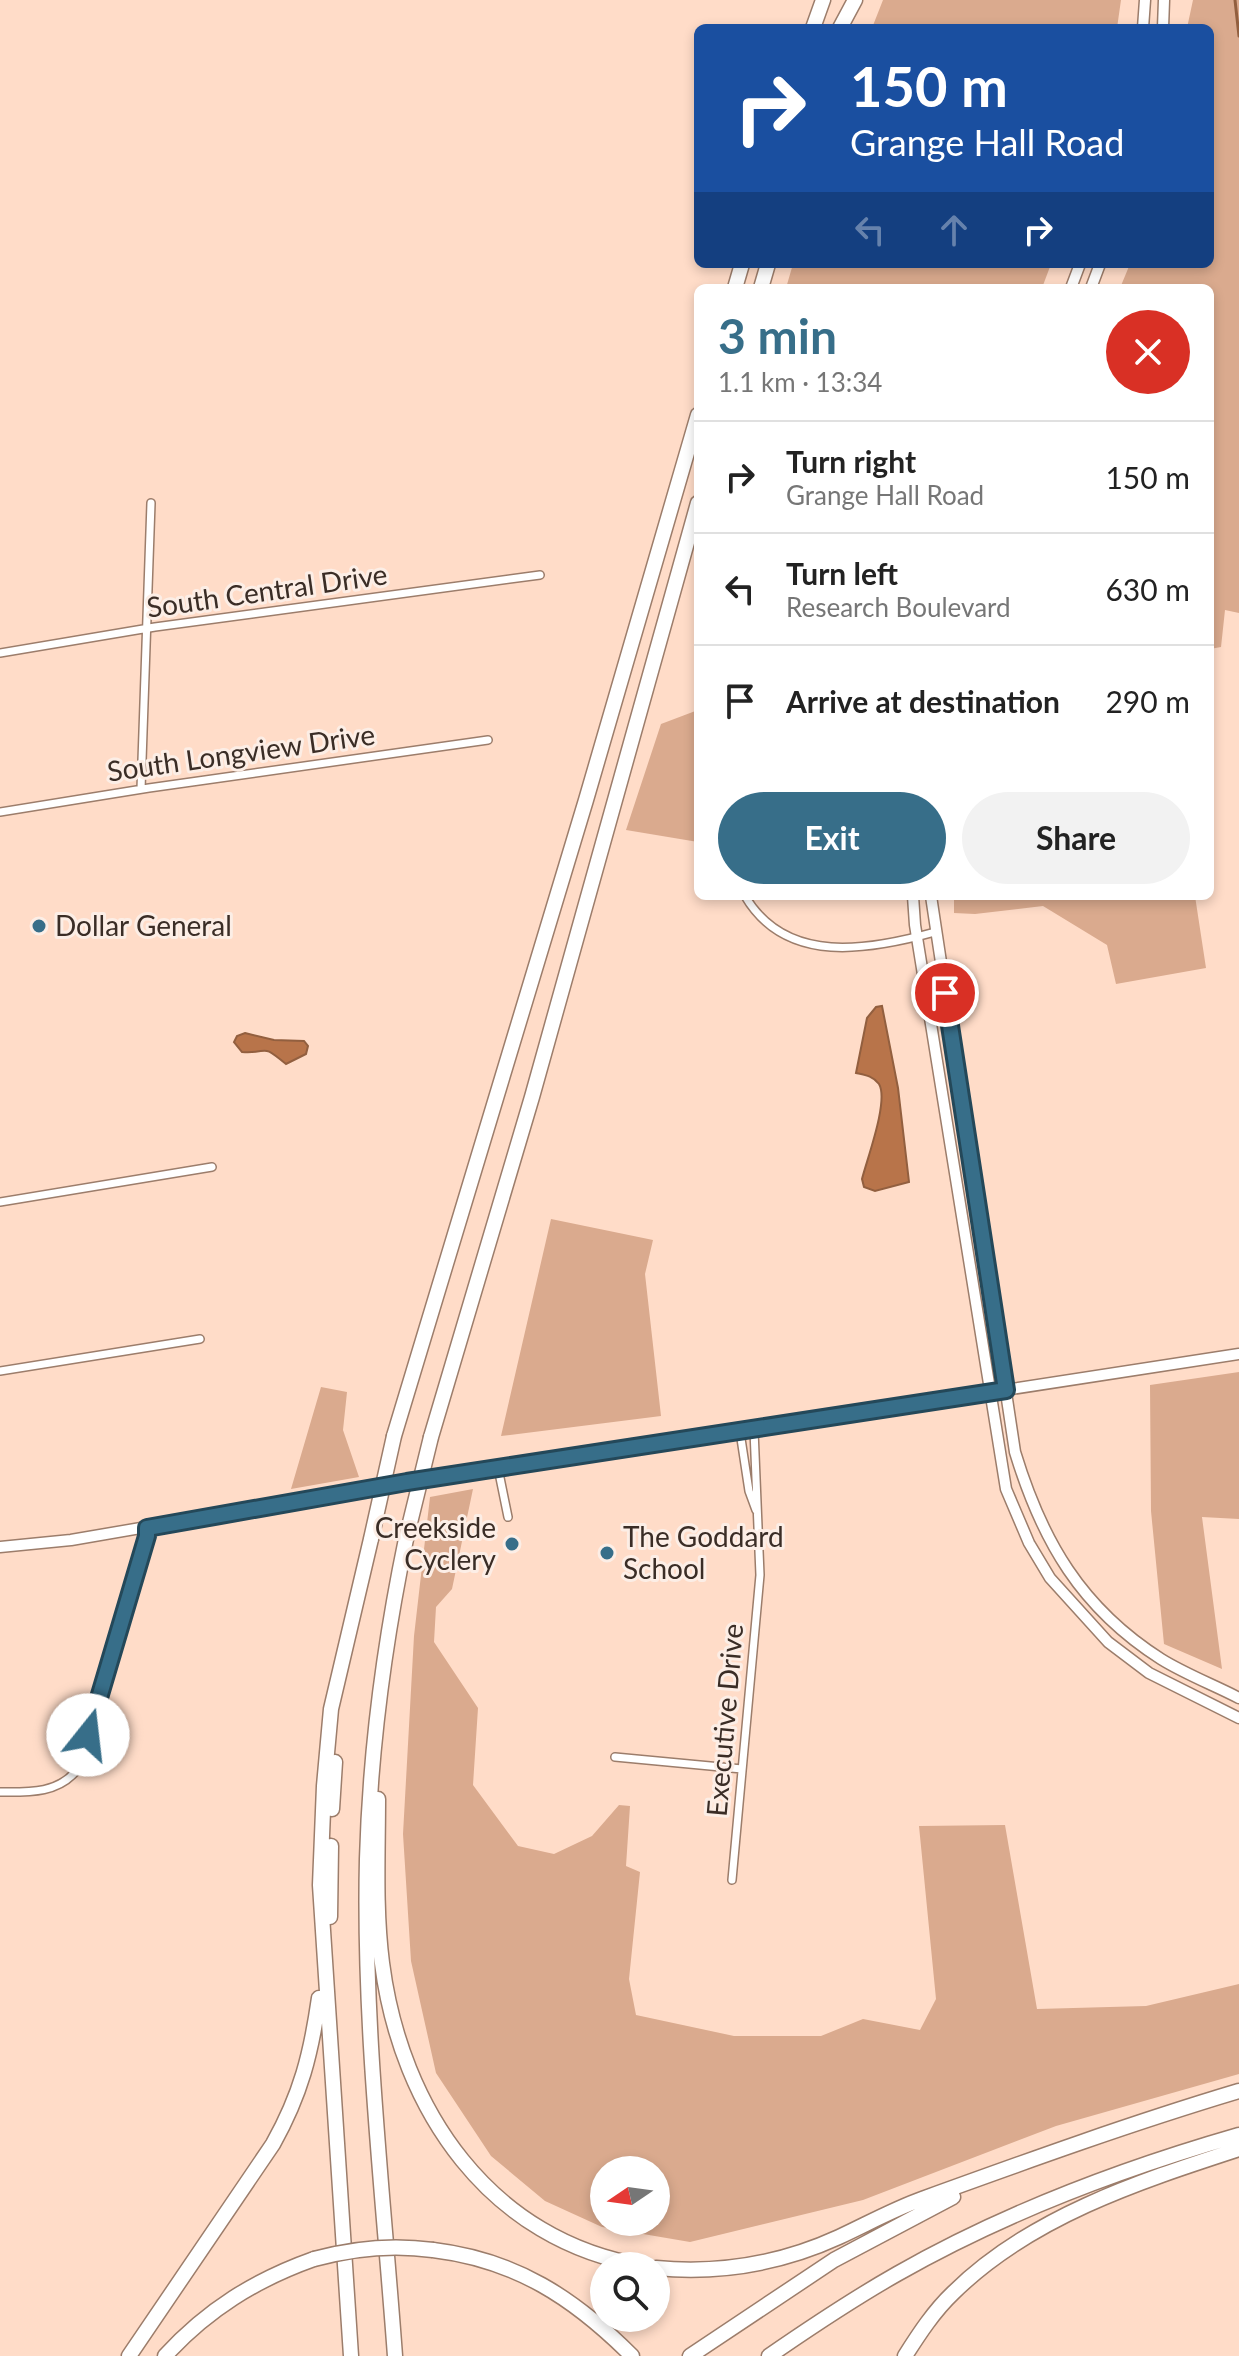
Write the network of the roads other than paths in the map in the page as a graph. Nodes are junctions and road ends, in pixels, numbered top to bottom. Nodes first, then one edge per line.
1 (823, 0) edge
2 (848, 0) edge
3 (855, 0) edge
4 (1145, 0) edge
5 (1164, 0) edge
6 (814, 24) edge
7 (840, 24) edge
8 (841, 24) edge
9 (1143, 24) edge
10 (1163, 24) edge
11 (694, 429) edge
12 (151, 503) dead end
13 (694, 517) edge
14 (540, 575) dead end
15 (148, 630) junction
16 (0, 653) edge
17 (488, 740) dead end
18 (141, 789) junction
19 (0, 812) edge
20 (748, 900) edge
21 (913, 900) edge
22 (931, 900) edge
23 (935, 932) junction
24 (917, 937) junction
25 (212, 1167) dead end
26 (0, 1202) edge
27 (200, 1339) dead end
28 (1239, 1354) edge
29 (0, 1371) edge
30 (1006, 1390) junction
31 (991, 1393) junction
32 (754, 1430) junction
33 (740, 1432) junction
34 (498, 1468) junction
35 (758, 1516) junction
36 (508, 1517) dead end
37 (147, 1528) junction
38 (0, 1547) edge
39 (394, 1598) junction
40 (355, 1607) junction
41 (1239, 1698) edge
42 (1239, 1718) edge
43 (615, 1757) dead end
44 (742, 1769) junction
45 (0, 1792) edge
46 (732, 1880) dead end
47 (324, 1974) junction
48 (1239, 2091) edge
49 (1239, 2135) edge
50 (1239, 2149) edge
51 (1030, 2162) junction
52 (594, 2252) edge
53 (670, 2268) edge
54 (627, 2351) edge
55 (129, 2356) edge
56 (165, 2356) edge
57 (351, 2356) edge
58 (360, 2356) edge
59 (395, 2356) edge
60 (690, 2356) edge
61 (772, 2356) edge
62 (905, 2356) edge

1 - 6 highway
2 - 7 highway
3 - 8 highway
4 - 9 main road
5 - 10 main road
11 - 40 highway, bridge
12 - 15 street
13 - 39 highway, bridge
14 - 15 street, South Central Drive
15 - 16 street, South Central Drive
15 - 18 street
17 - 18 street, South Longview Drive
18 - 19 street, South Longview Drive
20 - 24 street
21 - 24 main road
22 - 23 main road
23 - 24 street
23 - 30 main road
24 - 31 main road
25 - 26 street
27 - 29 street
28 - 30 main road
30 - 31 main road
30 - 41 main road
31 - 32 main road
31 - 42 main road
32 - 33 main road
32 - 35 street, Executive Drive
33 - 34 main road
33 - 35 street, Executive Drive
34 - 36 street
34 - 37 main road
35 - 44 street, Executive Drive
37 - 38 main road
37 - 45 street
39 - 52 highway
39 - 59 highway
40 - 47 highway
40 - 58 highway
43 - 44 street
44 - 46 street, Executive Drive
47 - 55 highway
47 - 57 highway
48 - 51 highway
49 - 61 highway
50 - 62 highway
51 - 53 highway
51 - 60 highway
54 - 56 highway, bridge

